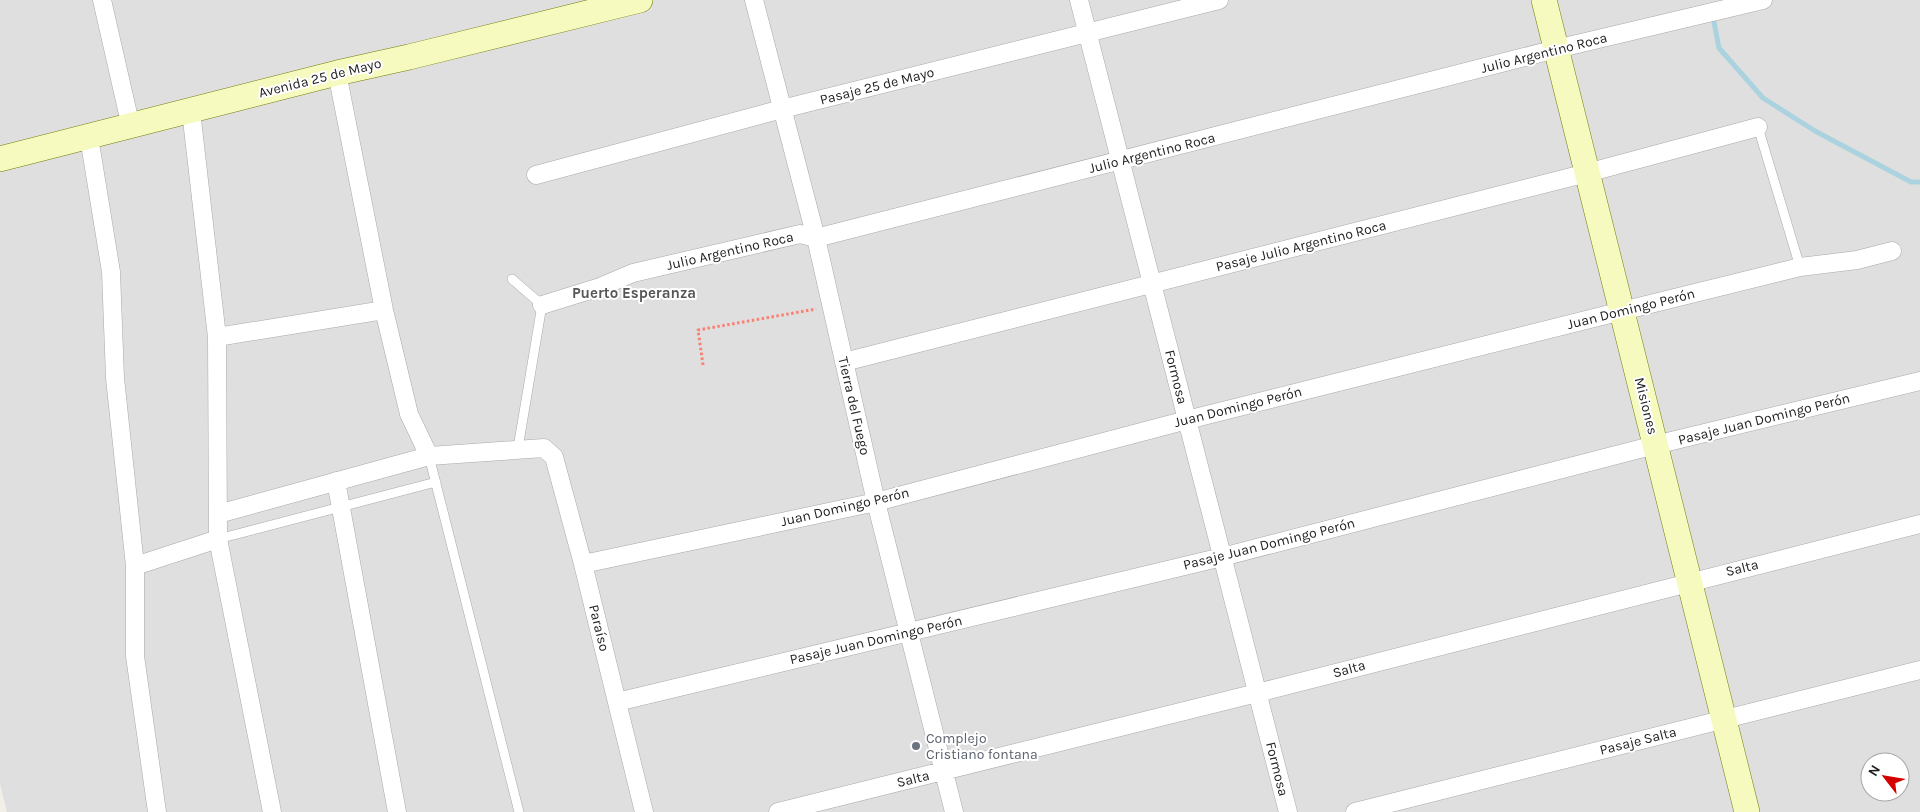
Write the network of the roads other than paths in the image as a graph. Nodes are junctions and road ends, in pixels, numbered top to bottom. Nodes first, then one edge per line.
1 (102, 0) edge
2 (640, 0) edge
3 (754, 0) edge
4 (1079, 0) edge
5 (1219, 0) edge
6 (1544, 0) edge
7 (1763, 0) edge
8 (1087, 33) junction
9 (1556, 49) junction
10 (337, 73) junction
11 (782, 109) junction
12 (191, 111) junction
13 (131, 127) junction
14 (1758, 127) joint
15 (89, 137) junction
16 (0, 159) edge
17 (1120, 161) junction
18 (1587, 173) junction
19 (536, 175) dead end
20 (816, 238) junction
21 (1892, 251) dead end
22 (1800, 267) junction
23 (512, 279) dead end
24 (1152, 284) junction
25 (542, 305) junction
26 (384, 310) junction
27 (1622, 311) junction
28 (216, 337) junction
29 (844, 362) junction
30 (1920, 381) edge
31 (1187, 420) junction
32 (1655, 445) junction
33 (518, 448) junction
34 (429, 456) junction
35 (336, 481) junction
36 (436, 482) junction
37 (876, 502) junction
38 (341, 508) junction
39 (218, 514) junction
40 (1920, 524) edge
41 (218, 539) junction
42 (1222, 557) junction
43 (583, 564) junction
44 (135, 566) junction
45 (1690, 581) junction
46 (910, 632) junction
47 (1920, 670) edge
48 (1257, 693) junction
49 (617, 702) junction
50 (1724, 719) junction
51 (943, 772) junction
52 (157, 812) edge
53 (272, 812) edge
54 (397, 812) edge
55 (519, 812) edge
56 (644, 812) edge
57 (778, 812) edge
58 (954, 812) edge
59 (1288, 812) edge
60 (1355, 812) edge
61 (1747, 812) edge

1 - 13 street
2 - 10 street, Avenida 25 de Mayo
3 - 11 street, Tierra del Fuego
4 - 8 street, Formosa
5 - 8 street, Pasaje 25 de Mayo
6 - 9 street, Misiones
7 - 9 street, Julio Argentino Roca
8 - 11 street, Pasaje 25 de Mayo
8 - 17 street, Formosa
9 - 17 street, Julio Argentino Roca
9 - 18 street, Misiones
10 - 12 street, Avenida 25 de Mayo
10 - 26 street
11 - 19 street, Pasaje 25 de Mayo
11 - 20 street, Tierra del Fuego
12 - 13 street, Avenida 25 de Mayo
12 - 28 street
13 - 15 street, Avenida 25 de Mayo
14 - 18 street, Pasaje Julio Argentino Roca
14 - 22 lane
15 - 16 street, Avenida 25 de Mayo
15 - 44 street
17 - 20 street, Julio Argentino Roca
17 - 24 street, Formosa
18 - 24 street, Pasaje Julio Argentino Roca
18 - 27 street, Misiones
20 - 25 street, Julio Argentino Roca
20 - 29 street, Tierra del Fuego
21 - 22 street, Juan Domingo Perón
22 - 27 street, Juan Domingo Perón
23 - 25 lane
24 - 29 street, Pasaje Julio Argentino Roca
24 - 31 street, Formosa
25 - 33 lane
26 - 28 street
26 - 34 street
27 - 31 street, Juan Domingo Perón
27 - 32 street, Misiones
28 - 39 street
29 - 37 street, Tierra del Fuego
30 - 32 street, Pasaje Juan Domingo Perón
31 - 37 street, Juan Domingo Perón
31 - 42 street, Formosa
32 - 42 street, Pasaje Juan Domingo Perón
32 - 45 street, Misiones
33 - 34 street
33 - 43 street, Paraíso
34 - 35 street
34 - 36 lane
35 - 38 street
35 - 39 street
36 - 38 lane
36 - 55 lane
37 - 43 street, Juan Domingo Perón
37 - 46 street, Tierra del Fuego
38 - 41 lane
38 - 54 street
39 - 41 street
40 - 45 street, Salta
41 - 44 street
41 - 53 street
42 - 46 street, Pasaje Juan Domingo Perón
42 - 48 street, Formosa
43 - 49 street, Paraíso
44 - 52 street
45 - 48 street, Salta
45 - 50 street, Misiones
46 - 49 street, Pasaje Juan Domingo Perón
46 - 51 street, Tierra del Fuego
47 - 50 street, Pasaje Salta
48 - 51 street, Salta
48 - 59 street, Formosa
49 - 56 street, Paraíso
50 - 60 street, Pasaje Salta
50 - 61 street, Misiones
51 - 57 street, Salta
51 - 58 street, Tierra del Fuego

